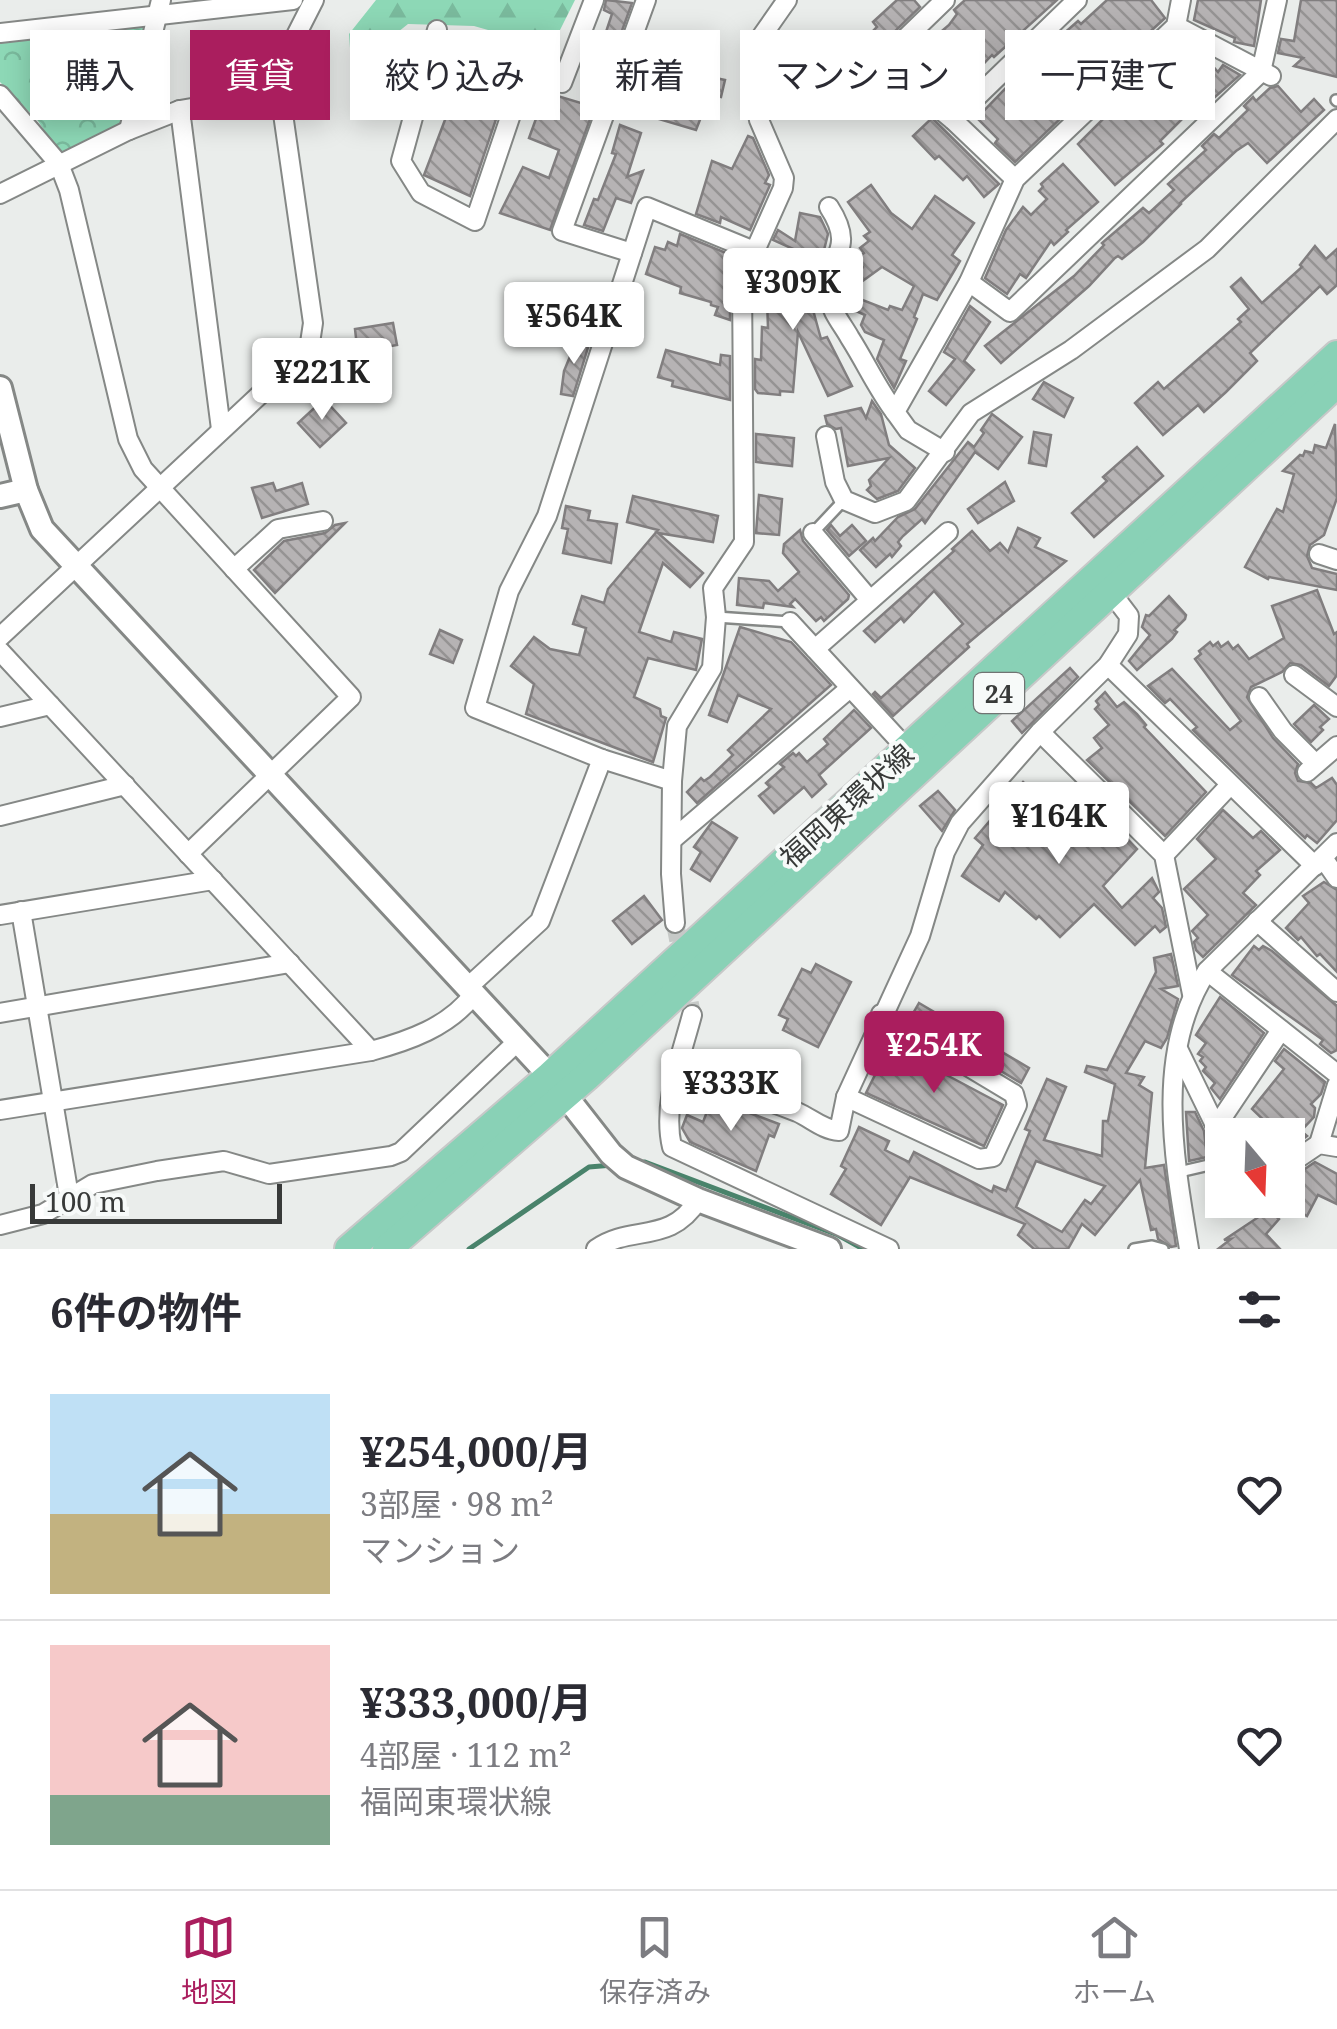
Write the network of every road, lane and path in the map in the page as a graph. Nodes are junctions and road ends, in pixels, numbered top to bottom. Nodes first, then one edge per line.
1 (293, 0) edge
2 (314, 0) edge
3 (594, 0) edge
4 (646, 0) edge
5 (788, 0) edge
6 (946, 0) edge
7 (1077, 0) edge
8 (1181, 0) edge
9 (1277, 0) edge
10 (159, 7) edge
11 (1176, 26) junction
12 (299, 30) edge
13 (914, 30) edge
14 (0, 33) edge
15 (1266, 74) junction
16 (560, 83) edge
17 (985, 90) edge
18 (0, 94) edge
19 (190, 108) edge
20 (180, 110) junction
21 (1337, 119) edge
22 (282, 120) edge
23 (412, 120) edge
24 (508, 120) edge
25 (954, 120) edge
26 (130, 130) junction
27 (59, 164) junction
28 (1015, 179) junction
29 (0, 194) edge
30 (829, 208) dead end
31 (754, 251) junction
32 (632, 253) junction
33 (968, 282) junction
34 (1337, 355) edge
35 (1337, 382) edge
36 (0, 388) edge
37 (895, 412) junction
38 (221, 429) junction
39 (826, 436) dead end
40 (944, 452) junction
41 (158, 488) junction
42 (26, 490) junction
43 (0, 496) edge
44 (844, 500) junction
45 (323, 521) dead end
46 (948, 532) dead end
47 (812, 533) joint
48 (74, 566) junction
49 (234, 569) junction
50 (1103, 583) junction
51 (870, 600) junction
52 (716, 617) junction
53 (790, 622) joint
54 (0, 637) edge
55 (815, 649) junction
56 (0, 651) edge
57 (1108, 665) junction
58 (1294, 674) dead end
59 (850, 688) junction
60 (1260, 698) dead end
61 (50, 705) junction
62 (1337, 707) edge
63 (0, 717) edge
64 (1040, 732) junction
65 (1337, 746) edge
66 (907, 748) junction
67 (602, 759) junction
68 (273, 776) junction
69 (672, 781) junction
70 (125, 785) junction
71 (1230, 785) junction
72 (0, 816) edge
73 (672, 840) junction
74 (1337, 844) edge
75 (188, 854) junction
76 (1164, 855) junction
77 (1319, 862) junction
78 (1337, 878) edge
79 (213, 880) junction
80 (21, 911) junction
81 (0, 914) edge
82 (1256, 921) junction
83 (675, 923) tunnel mouth
84 (290, 964) junction
85 (1207, 972) junction
86 (470, 992) junction
87 (1337, 992) edge
88 (1192, 994) junction
89 (37, 1007) junction
90 (0, 1012) edge
91 (881, 1014) junction
92 (692, 1015) tunnel mouth
93 (1281, 1030) junction
94 (518, 1042) junction
95 (1176, 1046) junction
96 (371, 1051) junction
97 (1337, 1074) edge
98 (676, 1077) junction
99 (1337, 1085) edge
100 (557, 1086) junction
101 (846, 1097) junction
102 (52, 1101) junction
103 (0, 1110) edge
104 (1212, 1118) edge
105 (1222, 1118) edge
106 (1328, 1145) edge
107 (1305, 1157) edge
108 (1205, 1166) edge
109 (1176, 1173) junction
110 (688, 1194) junction
111 (69, 1196) junction
112 (0, 1224) edge
113 (629, 1244) edge
114 (349, 1249) edge
115 (387, 1249) edge
116 (596, 1249) edge
117 (829, 1249) edge
118 (889, 1249) edge
119 (1134, 1249) edge
120 (1163, 1249) edge
121 (1188, 1249) edge

1 - 10 street
2 - 12 street
3 - 16 street
4 - 32 street
5 - 31 street
6 - 13 street
7 - 17 street
8 - 11 street
9 - 15 street
10 - 14 street
10 - 26 street
11 - 15 street
11 - 28 street
15 - 33 street
18 - 27 street
19 - 20 street
20 - 26 street
20 - 38 street
21 - 40 street
22 - 38 street
23 - 24 street
25 - 28 street
26 - 27 street
27 - 29 street
27 - 41 street
28 - 33 street
30 - 37 street
31 - 32 street
31 - 52 street
32 - 67 street
33 - 37 street
34 - 50 main road, 福岡東環状線 / 24
35 - 50 main road, 福岡東環状線 / 24
36 - 42 street
37 - 40 street
38 - 41 street
39 - 44 street
40 - 44 street
41 - 48 street
41 - 49 street
42 - 43 street
42 - 48 street
44 - 47 lane
45 - 49 street
46 - 51 street
47 - 51 street
48 - 54 street
48 - 68 street
49 - 68 street
50 - 57 street
50 - 66 main road, 福岡東環状線 / 24
50 - 100 main road, 福岡東環状線 / 24
51 - 55 street
52 - 53 lane
52 - 69 street
53 - 55 street
55 - 59 street
56 - 61 street
57 - 64 street
57 - 71 street
58 - 62 street
59 - 66 street
59 - 73 street
60 - 65 street
61 - 63 street
61 - 70 street
64 - 76 street
64 - 91 street
66 - 100 main road, 福岡東環状線 / 24
67 - 69 street
67 - 86 street
68 - 75 street
68 - 86 street
69 - 73 street
70 - 72 street
70 - 75 street
71 - 76 street
71 - 77 street
73 - 83 street
74 - 77 street
75 - 79 street
76 - 88 street
77 - 78 street
77 - 82 street
79 - 80 street
79 - 84 street
80 - 81 street
80 - 89 street
82 - 85 street
82 - 87 street
84 - 89 street
84 - 96 street
85 - 88 street
85 - 93 street
86 - 94 street
86 - 96 street
88 - 95 street
89 - 90 street
89 - 102 street
91 - 101 street
91 - 101 street
92 - 98 street
93 - 97 street
93 - 105 street
94 - 100 street
94 - 111 street
95 - 104 street
95 - 109 street
96 - 102 street
98 - 101 street
98 - 118 street
99 - 106 street
100 - 110 street
100 - 114 main road, 福岡東環状線 / 24
100 - 115 main road, 福岡東環状線 / 24
102 - 103 street
102 - 111 street
106 - 107 street
108 - 109 lane
109 - 121 street
110 - 113 street
110 - 117 street
111 - 112 street
113 - 116 street
119 - 120 lane

